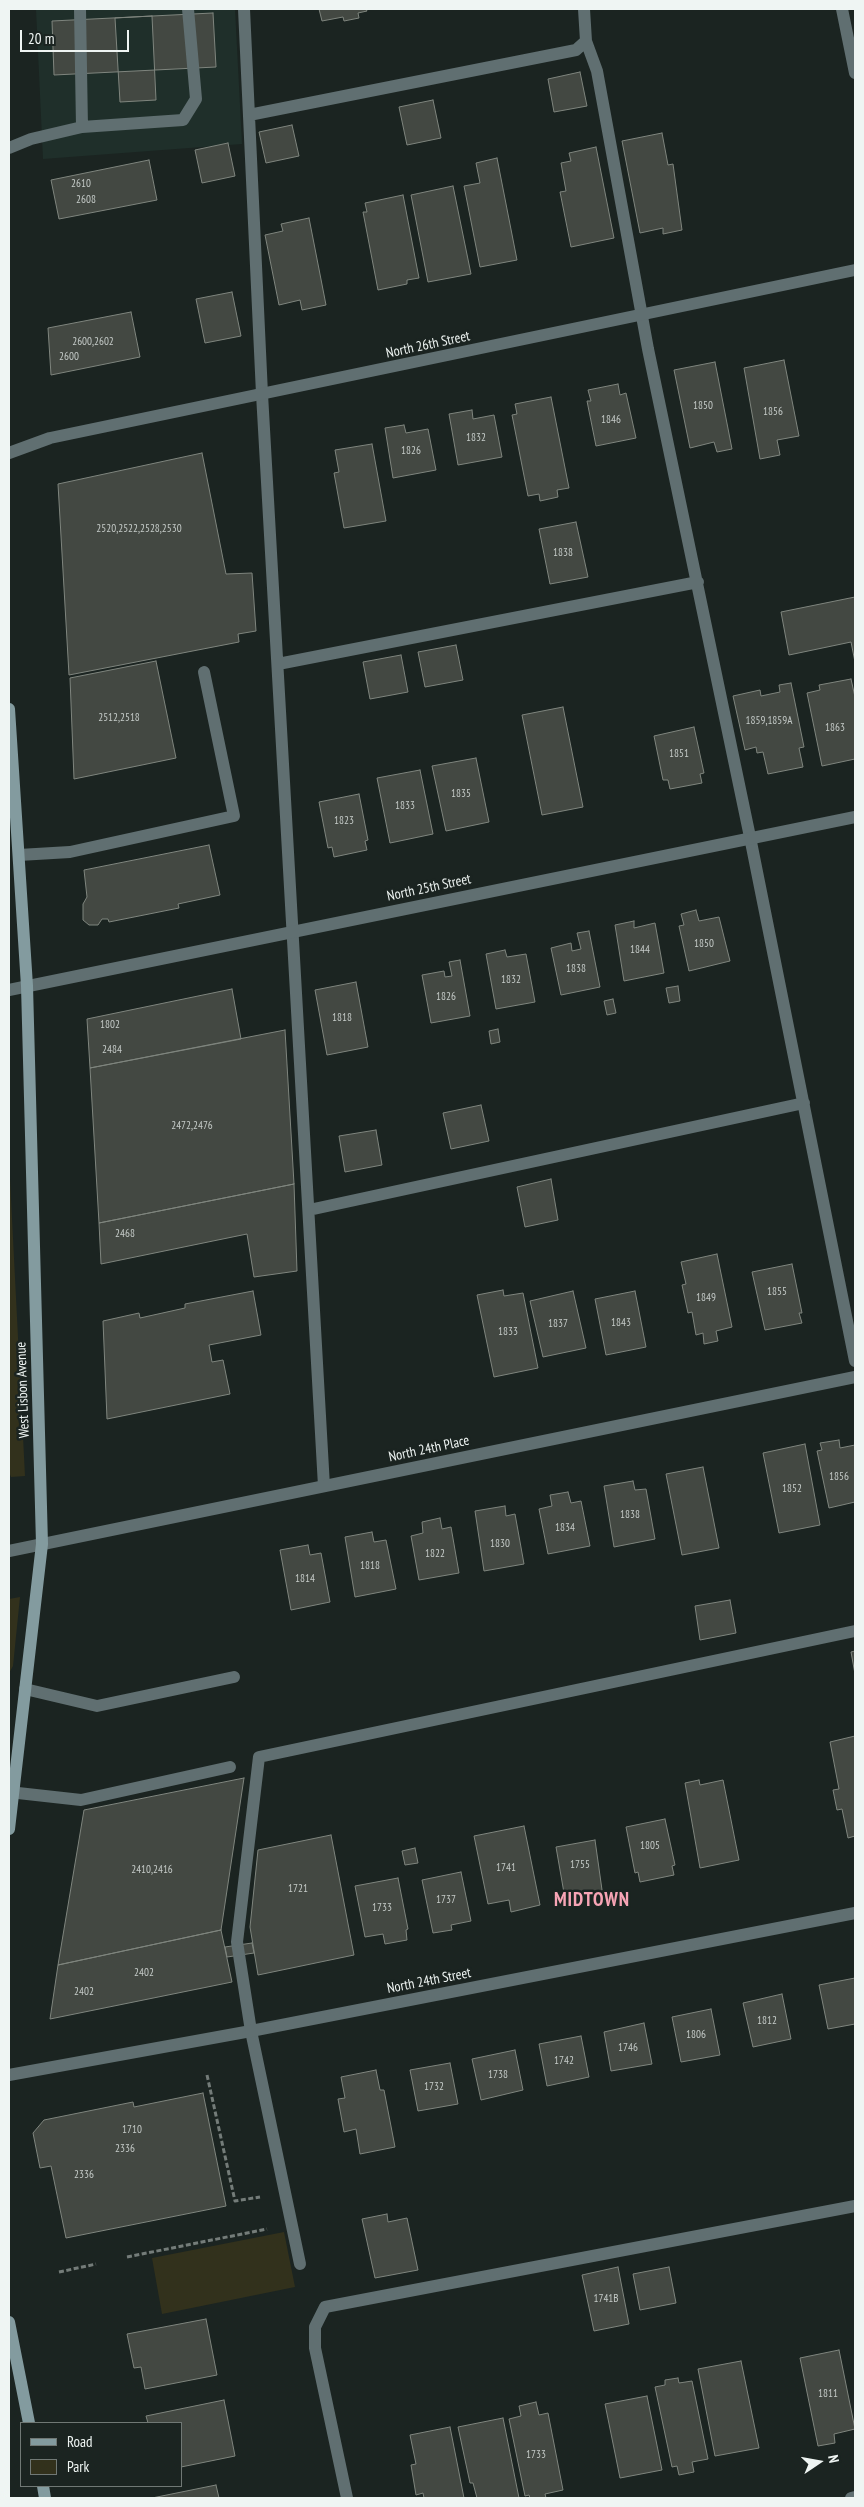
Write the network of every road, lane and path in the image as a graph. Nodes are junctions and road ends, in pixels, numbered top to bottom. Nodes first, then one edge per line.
1 (80, 9) edge
2 (188, 9) edge
3 (244, 9) edge
4 (584, 9) edge
5 (842, 9) edge
6 (586, 41) junction
7 (855, 73) edge
8 (249, 115) junction
9 (82, 127) junction
10 (9, 148) edge
11 (855, 270) edge
12 (642, 316) junction
13 (262, 394) junction
14 (9, 452) edge
15 (698, 582) junction
16 (278, 664) junction
17 (204, 672) dead end
18 (9, 709) edge
19 (855, 817) edge
20 (750, 837) junction
21 (19, 855) junction
22 (294, 931) junction
23 (27, 986) junction
24 (9, 990) edge
25 (804, 1102) junction
26 (309, 1210) junction
27 (855, 1361) edge
28 (855, 1377) edge
29 (324, 1486) junction
30 (42, 1544) junction
31 (9, 1551) edge
32 (855, 1632) edge
33 (234, 1677) dead end
34 (25, 1689) junction
35 (230, 1767) dead end
36 (11, 1792) edge
37 (9, 1829) edge
38 (855, 1913) edge
39 (251, 2031) junction
40 (9, 2075) edge
41 (207, 2075) dead end
42 (262, 2205) dead end
43 (855, 2206) edge
44 (266, 2221) dead end
45 (127, 2257) dead end
46 (96, 2264) dead end
47 (300, 2264) dead end
48 (58, 2272) dead end
49 (9, 2322) edge
50 (13, 2369) edge
51 (29, 2422) edge
52 (855, 2497) edge
53 (346, 2498) edge
54 (851, 2498) edge

1 - 9 street
2 - 9 street
3 - 8 street
4 - 6 street
5 - 7 street
6 - 8 street
6 - 12 street
8 - 13 street
9 - 10 street
11 - 12 street, North 26th Street
12 - 13 street, North 26th Street
12 - 15 street
13 - 14 street, North 26th Street
13 - 16 street
15 - 16 street
15 - 20 street
16 - 22 street
17 - 21 street
18 - 21 main road, West Lisbon Avenue
19 - 20 street, North 25th Street
20 - 22 street, North 25th Street
20 - 25 street
21 - 23 main road, West Lisbon Avenue
22 - 23 street, North 25th Street
22 - 26 street
23 - 24 street, North 25th Street
23 - 30 main road, West Lisbon Avenue
25 - 26 street
25 - 27 street
26 - 29 street
28 - 29 street, North 24th Place
29 - 30 street, North 24th Place
30 - 31 street, North 24th Place
30 - 34 main road, West Lisbon Avenue
32 - 39 street
33 - 34 street
34 - 36 main road, West Lisbon Avenue
35 - 36 street
36 - 37 main road, West Lisbon Avenue
38 - 39 street, North 24th Street
39 - 40 street, North 24th Street
39 - 47 street
41 - 42 path
43 - 53 street
44 - 45 path
46 - 48 path
49 - 50 main road
50 - 51 main road
52 - 54 street

